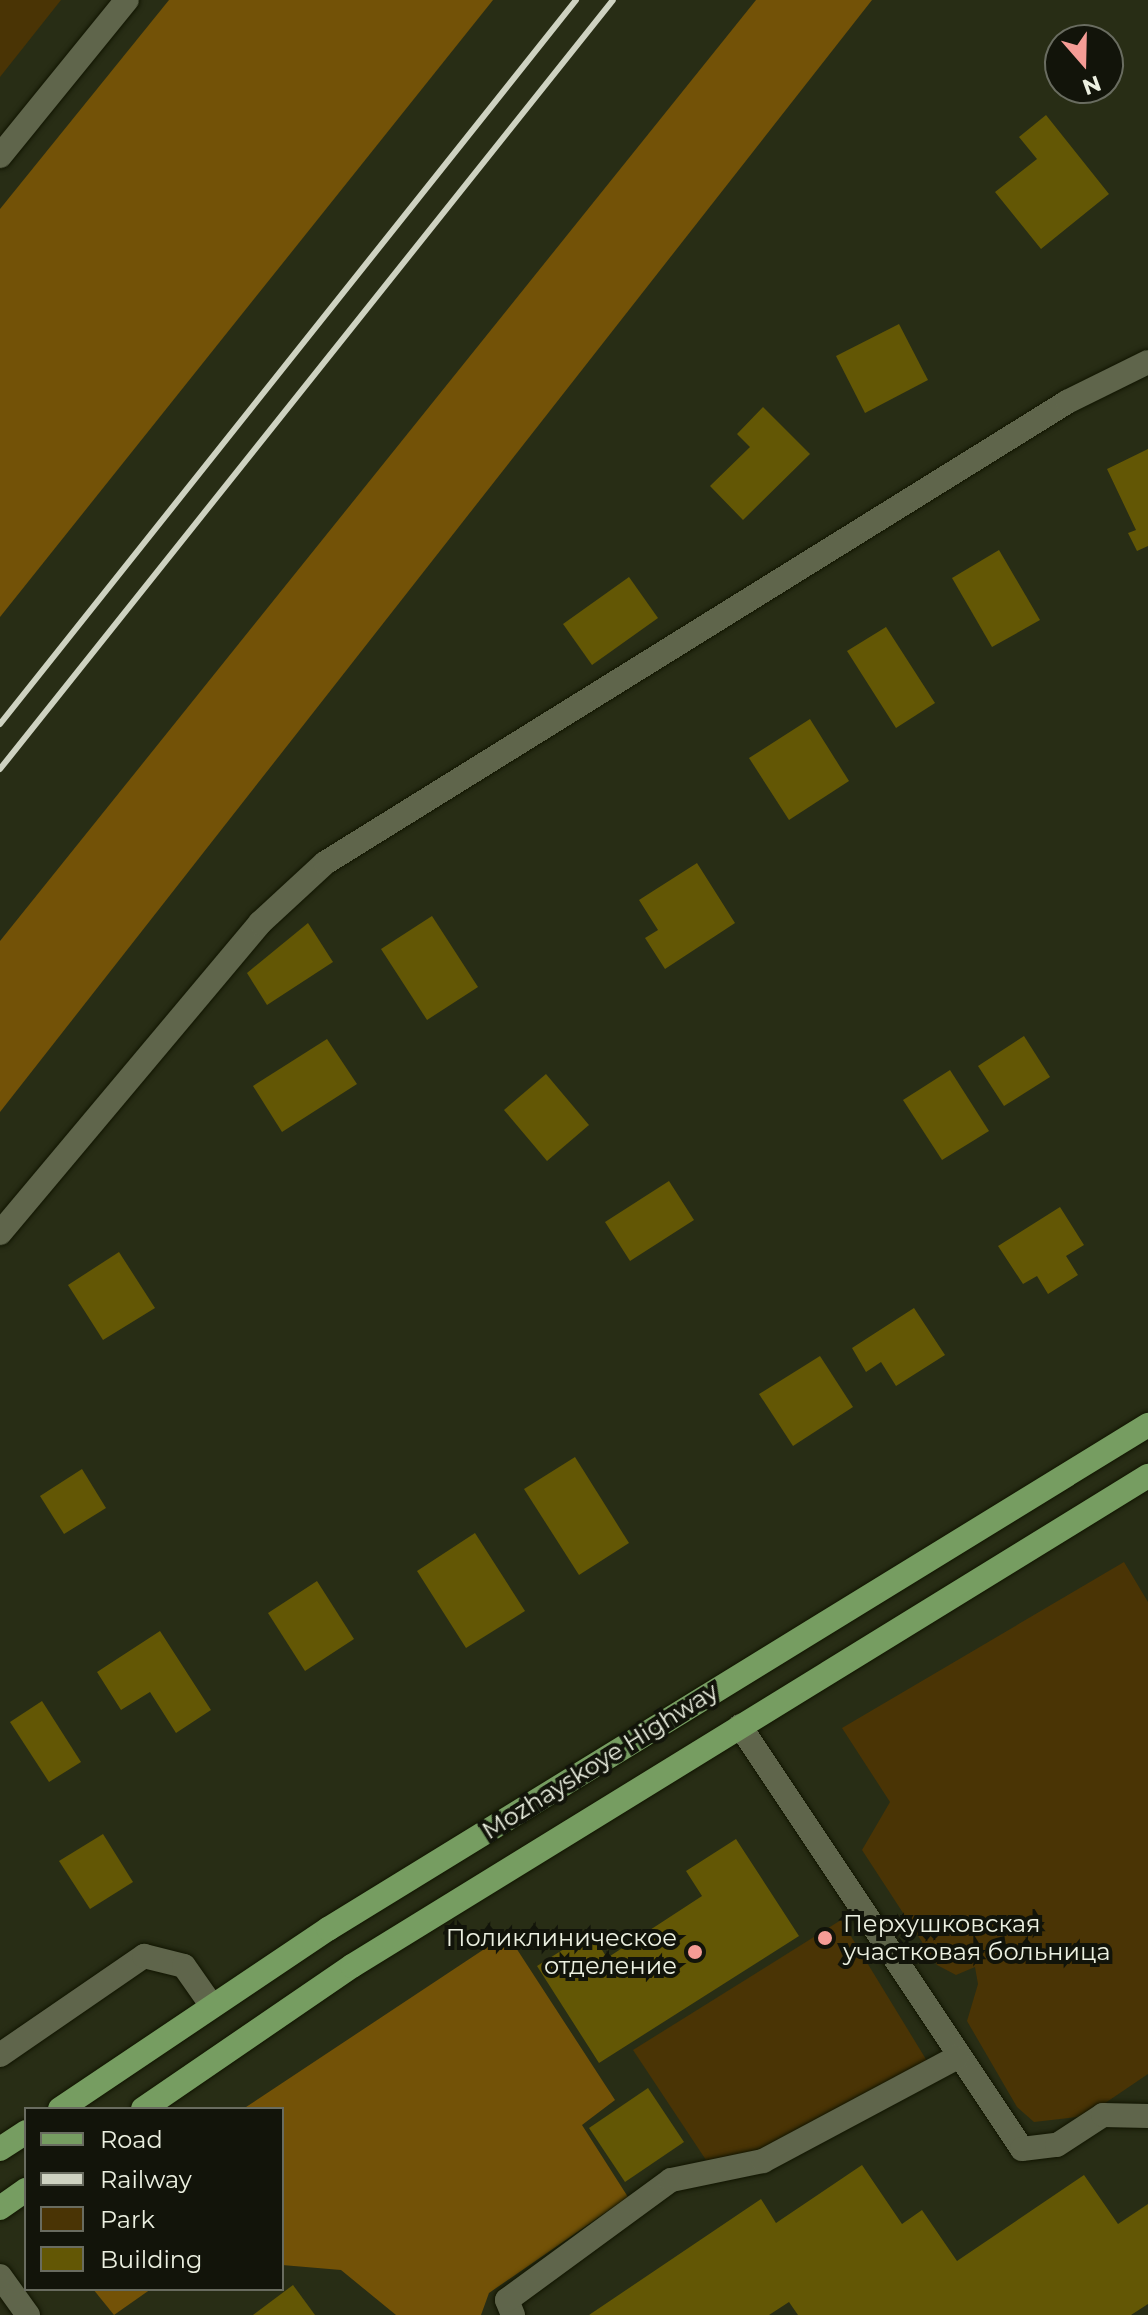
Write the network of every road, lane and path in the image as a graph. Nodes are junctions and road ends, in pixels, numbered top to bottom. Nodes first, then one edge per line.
1 (127, 0) edge
2 (0, 156) edge
3 (1148, 362) edge
4 (0, 1233) edge
5 (1148, 1425) edge
6 (1148, 1476) edge
7 (740, 1726) junction
8 (212, 2006) junction
9 (0, 2055) edge
10 (956, 2058) junction
11 (63, 2107) edge
12 (146, 2107) edge
13 (1148, 2116) edge
14 (24, 2133) edge
15 (0, 2149) edge
16 (24, 2191) edge
17 (0, 2208) edge
18 (0, 2276) edge
19 (28, 2315) edge
20 (513, 2315) edge

1 - 2 street
3 - 4 street
5 - 8 main road, Mozhayskoye Highway
6 - 7 main road, Mozhayskoye Highway
7 - 10 street
7 - 12 main road, Mozhayskoye Highway
8 - 9 street
8 - 11 main road, Mozhayskoye Highway
10 - 13 street
10 - 20 street
14 - 15 main road
16 - 17 main road
18 - 19 street

